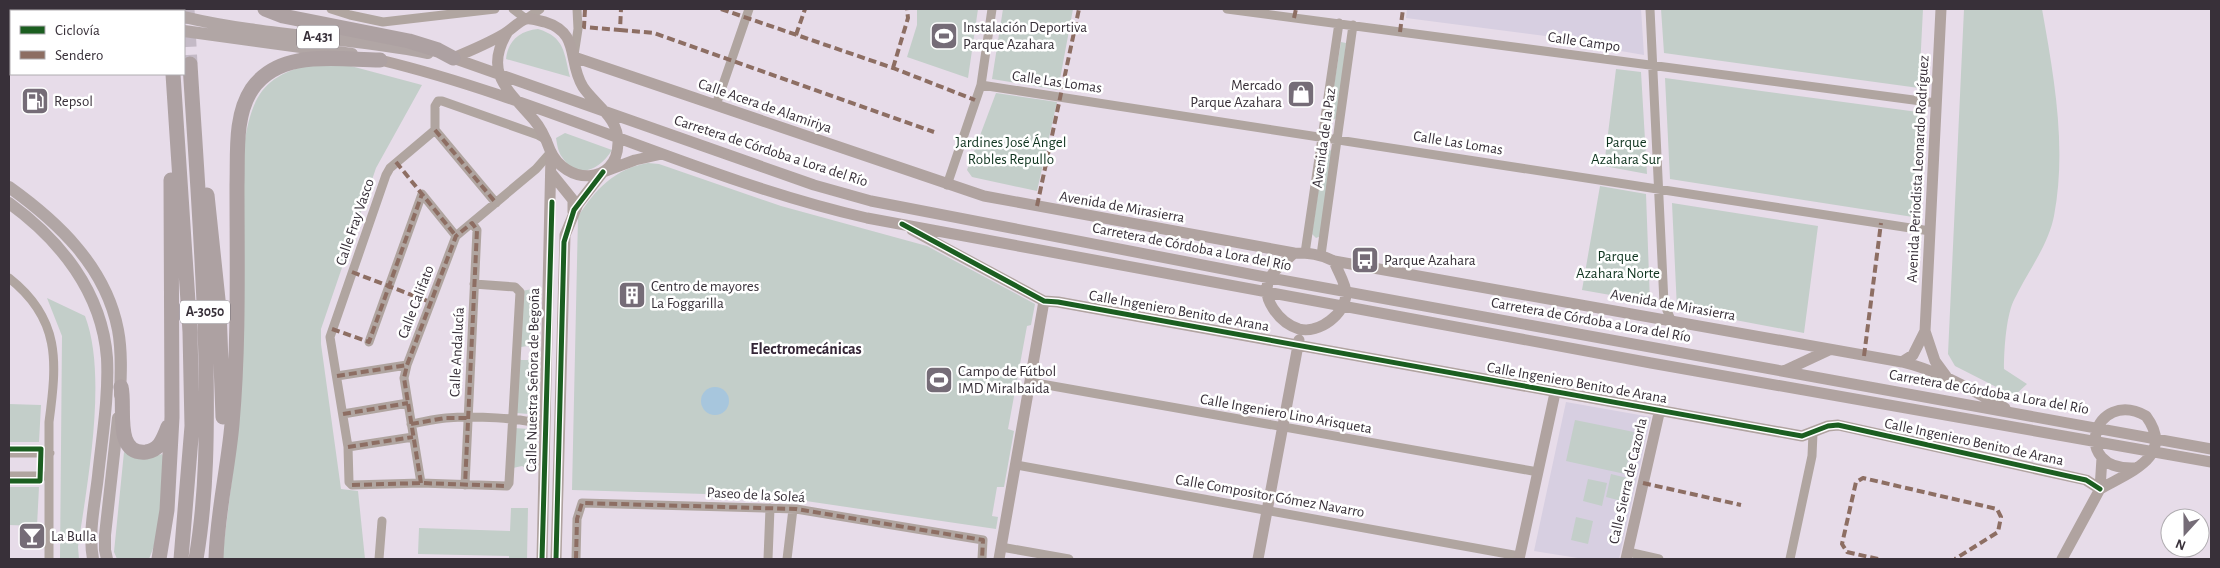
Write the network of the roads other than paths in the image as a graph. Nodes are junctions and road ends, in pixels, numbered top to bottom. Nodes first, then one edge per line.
1 (264, 9) edge
2 (331, 9) edge
3 (495, 9) edge
4 (513, 9) edge
5 (540, 9) edge
6 (577, 9) edge
7 (749, 9) edge
8 (992, 9) edge
9 (1228, 9) edge
10 (1650, 9) edge
11 (1941, 9) edge
12 (423, 13) edge
13 (185, 17) edge
14 (526, 19) junction
15 (1339, 24) junction
16 (1353, 25) junction
17 (185, 31) edge
18 (507, 32) junction
19 (453, 58) junction
20 (574, 58) junction
21 (380, 60) junction
22 (190, 64) tunnel mouth
23 (1652, 65) junction
24 (499, 74) junction
25 (172, 75) edge
26 (172, 75) edge
27 (981, 85) junction
28 (517, 102) junction
29 (1936, 103) junction
30 (716, 105) junction
31 (606, 112) junction
32 (193, 113) junction
33 (435, 130) junction
34 (1322, 136) junction
35 (618, 138) junction
36 (1338, 138) junction
37 (547, 140) junction
38 (551, 152) junction
39 (662, 154) junction
40 (536, 169) junction
41 (603, 172) junction
42 (552, 174) junction
43 (947, 185) junction
44 (9, 187) edge
45 (1658, 189) junction
46 (570, 196) junction
47 (552, 202) junction
48 (9, 203) edge
49 (496, 203) junction
50 (571, 216) junction
51 (472, 223) junction
52 (902, 224) junction
53 (1930, 231) junction
54 (456, 236) junction
55 (1299, 253) junction
56 (1322, 255) junction
57 (1334, 261) junction
58 (9, 278) edge
59 (1270, 278) junction
60 (474, 284) junction
61 (1267, 292) junction
62 (1346, 292) junction
63 (1044, 301) junction
64 (1664, 303) junction
65 (1343, 307) junction
66 (1650, 316) junction
67 (1671, 320) junction
68 (1301, 329) junction
69 (1925, 331) junction
70 (369, 342) dead end
71 (1298, 346) junction
72 (1829, 350) junction
73 (1902, 362) junction
74 (407, 365) junction
75 (1784, 371) junction
76 (337, 376) junction
77 (1946, 376) junction
78 (1030, 382) junction
79 (120, 387) junction
80 (1555, 393) junction
81 (408, 403) junction
82 (1660, 409) junction
83 (2014, 413) junction
84 (343, 414) junction
85 (172, 417) junction
86 (468, 418) junction
87 (513, 420) junction
88 (412, 424) junction
89 (545, 426) junction
90 (1282, 427) junction
91 (2097, 428) junction
92 (1813, 433) junction
93 (413, 437) junction
94 (2156, 439) junction
95 (2094, 441) junction
96 (348, 447) junction
97 (2211, 449) edge
98 (9, 453) edge
99 (50, 453) junction
100 (2154, 453) junction
101 (2102, 458) junction
102 (2211, 462) edge
103 (1016, 465) junction
104 (2135, 468) junction
105 (1538, 472) junction
106 (9, 476) edge
107 (50, 476) junction
108 (421, 483) junction
109 (465, 485) junction
110 (2100, 489) junction
111 (221, 500) junction
112 (770, 508) junction
113 (793, 509) junction
114 (1267, 510) junction
115 (382, 521) dead end
116 (1001, 547) junction
117 (1627, 556) edge
118 (1519, 557) edge
119 (49, 559) edge
120 (93, 559) edge
121 (107, 559) edge
122 (159, 559) edge
123 (181, 559) edge
124 (196, 559) edge
125 (216, 559) edge
126 (379, 559) edge
127 (542, 559) edge
128 (556, 559) edge
129 (576, 559) edge
130 (768, 559) edge
131 (787, 559) edge
132 (982, 559) edge
133 (999, 559) edge
134 (1069, 559) edge
135 (1258, 559) edge
136 (1659, 559) edge
137 (1790, 559) edge
138 (2062, 559) edge

1 - 19 highway
2 - 12 street
3 - 12 street
4 - 14 street
5 - 14 street
6 - 20 street
7 - 30 street
8 - 27 street
9 - 15 street, Calle Campo
10 - 23 street
11 - 29 street, Avenida Periodista Leonardo Rodríguez
13 - 19 main road, Carretera de Córdoba a Lora del Río / A-431
14 - 18 street
14 - 20 street
15 - 16 street, Calle Campo
15 - 34 street, Avenida de la Paz
16 - 23 street, Calle Campo
16 - 36 street, Avenida de la Paz
17 - 21 main road, Carretera de Córdoba a Lora del Río / A-431
18 - 19 street
18 - 24 street
19 - 24 street, Carretera de Córdoba a Lora del Río / A-431
20 - 30 street, Calle Acera de Alamiriya
20 - 31 street
21 - 28 street, Carretera de Córdoba a Lora del Río / A-431
21 - 111 highway
22 - 32 highway, A-3050
23 - 29 street, Calle Campo
23 - 45 street
24 - 28 street
24 - 31 street, Carretera de Córdoba a Lora del Río / A-431
25 - 85 highway
26 - 123 highway, A-3050
27 - 34 street, Calle Las Lomas
27 - 43 street
28 - 35 street, Carretera de Córdoba a Lora del Río / A-431
28 - 37 street
29 - 53 street, Avenida Periodista Leonardo Rodríguez
30 - 43 street, Calle Acera de Alamiriya
31 - 35 street
31 - 59 street, Carretera de Córdoba a Lora del Río / A-431
32 - 111 highway
32 - 124 highway, A-3050
33 - 37 street
33 - 49 street
33 - 76 street, Calle Fray Vasco
34 - 36 street, Calle Las Lomas
34 - 55 street, Avenida de la Paz
35 - 39 street, Carretera de Córdoba a Lora del Río / A-431
35 - 41 street, Calle Nuestra Señora de Begoña
36 - 45 street, Calle Las Lomas
36 - 56 street, Avenida de la Paz
37 - 38 street
38 - 40 street
38 - 41 street
38 - 42 street, Calle Nuestra Señora de Begoña
39 - 41 street
39 - 52 street, Carretera de Córdoba a Lora del Río / A-431
40 - 42 street
40 - 49 street
41 - 50 street, Calle Nuestra Señora de Begoña
42 - 46 street
42 - 47 street, Calle Nuestra Señora de Begoña
43 - 55 street, Avenida de Mirasierra
44 - 79 main road
45 - 53 street, Calle Las Lomas
45 - 64 street
46 - 47 street
46 - 50 street
47 - 89 street, Calle Nuestra Señora de Begoña
48 - 120 main road
49 - 51 street
50 - 128 street, Calle Nuestra Señora de Begoña
51 - 54 street
51 - 60 street, Calle Andalucía
52 - 61 street, Carretera de Córdoba a Lora del Río / A-431
52 - 63 street
53 - 69 street, Avenida Periodista Leonardo Rodríguez
54 - 70 street
54 - 74 street, Calle Califato
55 - 56 street, Avenida de Mirasierra
55 - 59 street
56 - 57 street, Avenida de Mirasierra
57 - 62 street
57 - 66 street, Avenida de Mirasierra
58 - 99 street
59 - 61 street
59 - 62 street, Carretera de Córdoba a Lora del Río / A-431
60 - 86 street, Calle Andalucía
60 - 87 street, Calle Nuestra Señora de Begoña
61 - 65 street, Carretera de Córdoba a Lora del Río / A-431
61 - 68 street
62 - 65 street
62 - 75 street, Carretera de Córdoba a Lora del Río / A-431
63 - 71 street, Calle Ingeniero Benito de Arana
63 - 78 street
64 - 66 street
64 - 67 street
65 - 68 street
65 - 95 street, Carretera de Córdoba a Lora del Río / A-431
66 - 67 street, Avenida de Mirasierra
67 - 72 street, Avenida de Mirasierra
68 - 71 street
69 - 73 street, Avenida Periodista Leonardo Rodríguez
69 - 77 street, Avenida Periodista Leonardo Rodríguez
71 - 80 street, Calle Ingeniero Benito de Arana
71 - 90 street
72 - 73 street, Avenida de Mirasierra
72 - 75 street
73 - 77 street, Avenida de Mirasierra
74 - 76 street
74 - 81 street, Calle Califato
75 - 83 street, Carretera de Córdoba a Lora del Río / A-431
76 - 84 street, Calle Fray Vasco
77 - 83 street, Avenida de Mirasierra
78 - 90 street, Calle Ingeniero Lino Arisqueta
78 - 103 street
79 - 85 highway
79 - 121 main road
80 - 82 street, Calle Ingeniero Benito de Arana
80 - 105 street
81 - 84 street
81 - 88 street, Calle Califato
82 - 92 street, Calle Ingeniero Benito de Arana
82 - 117 street, Calle Sierra de Cazorla
83 - 91 street, Carretera de Córdoba a Lora del Río / A-431
84 - 96 street, Calle Fray Vasco
85 - 122 highway
86 - 87 street
86 - 88 street
86 - 109 street, Calle Andalucía
87 - 89 street
87 - 109 street, Calle Nuestra Señora de Begoña
88 - 93 street, Calle Califato
89 - 127 street, Calle Nuestra Señora de Begoña
90 - 105 street, Calle Ingeniero Lino Arisqueta
90 - 114 street
91 - 94 street, Carretera de Córdoba a Lora del Río / A-431
91 - 94 street
91 - 95 street
92 - 110 street, Calle Ingeniero Benito de Arana
92 - 137 street
93 - 96 street
93 - 108 street, Calle Califato
94 - 97 street, Carretera de Córdoba a Lora del Río / A-431
94 - 100 street
95 - 100 street, Carretera de Córdoba a Lora del Río / A-431
95 - 101 street
96 - 108 street, Calle Fray Vasco
98 - 99 street
99 - 107 street
100 - 102 street, Carretera de Córdoba a Lora del Río / A-431
100 - 104 street
101 - 104 street
101 - 110 street
103 - 114 street, Calle Compositor Gómez Navarro
103 - 116 street
104 - 110 street
105 - 118 street
106 - 107 street
107 - 119 street
108 - 109 street
110 - 138 street
111 - 125 highway
112 - 113 street, Paseo de la Soleá
112 - 129 street, Paseo de la Soleá
112 - 130 street
113 - 131 street
113 - 132 street, Paseo de la Soleá
114 - 118 street, Calle Compositor Gómez Navarro
114 - 135 street
115 - 126 street
116 - 133 street
116 - 134 street
117 - 136 street

